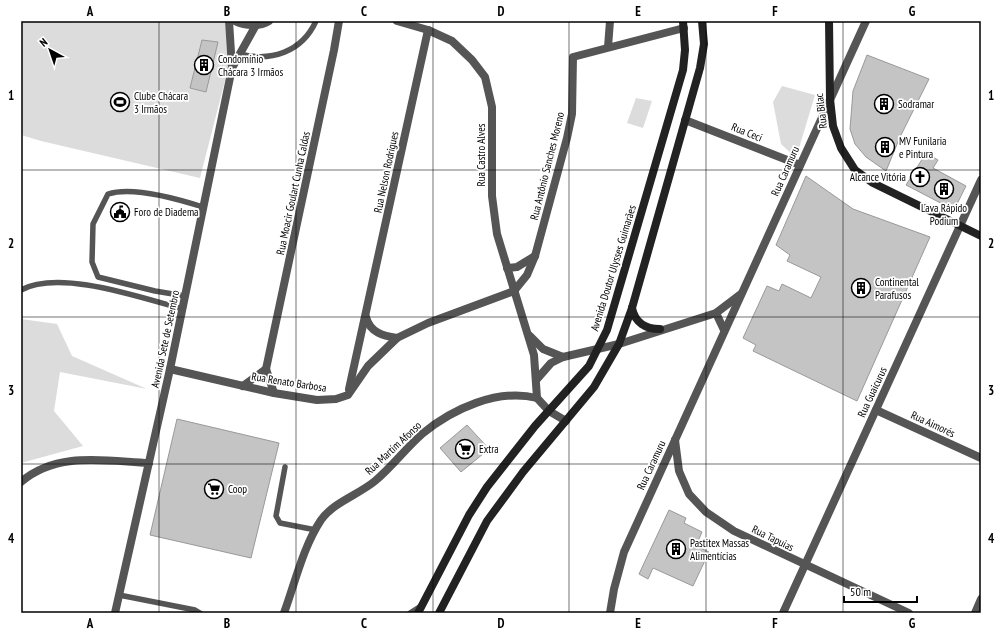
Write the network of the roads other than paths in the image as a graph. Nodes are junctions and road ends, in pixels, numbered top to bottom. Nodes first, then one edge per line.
1 (228, 21) edge
2 (235, 21) edge
3 (269, 21) edge
4 (316, 21) edge
5 (339, 21) edge
6 (396, 21) edge
7 (610, 21) edge
8 (702, 21) edge
9 (829, 21) edge
10 (866, 21) edge
11 (256, 25) junction
12 (684, 25) edge
13 (428, 30) junction
14 (608, 47) junction
15 (240, 54) junction
16 (232, 68) junction
17 (830, 99) junction
18 (685, 120) junction
19 (800, 165) junction
20 (981, 180) edge
21 (203, 207) junction
22 (960, 226) junction
23 (981, 236) edge
24 (535, 256) junction
25 (507, 268) junction
26 (21, 290) edge
27 (514, 291) junction
28 (742, 293) junction
29 (185, 296) junction
30 (632, 308) junction
31 (183, 309) junction
32 (716, 313) junction
33 (366, 317) junction
34 (660, 329) junction
35 (724, 330) junction
36 (529, 336) junction
37 (398, 338) junction
38 (619, 344) junction
39 (598, 349) junction
40 (563, 357) junction
41 (170, 369) junction
42 (266, 369) junction
43 (537, 379) junction
44 (243, 386) junction
45 (274, 393) junction
46 (348, 394) junction
47 (537, 398) junction
48 (876, 410) junction
49 (549, 411) junction
50 (566, 421) junction
51 (675, 439) junction
52 (981, 458) edge
53 (149, 463) junction
54 (285, 467) dead end
55 (21, 482) edge
56 (316, 530) junction
57 (805, 566) junction
58 (119, 595) junction
59 (981, 599) edge
60 (420, 609) edge
61 (115, 613) edge
62 (200, 613) edge
63 (284, 613) edge
64 (410, 613) edge
65 (439, 613) edge
66 (610, 613) edge
67 (783, 613) edge
68 (909, 613) edge
69 (975, 613) edge

1 - 16 street, Avenida Sete de Setembro
2 - 11 street
3 - 11 street
4 - 15 lane
5 - 42 street, Rua Moacir Goulart Cunha Caldas
6 - 13 street, Rua Castro Alves
7 - 14 street
8 - 18 main road
9 - 17 main road, Rua Bilac
10 - 17 street, Rua Caramuru
11 - 15 street, Avenida Sete de Setembro
12 - 14 street
12 - 39 main road, Avenida Doutor Ulysses Guimarães
13 - 25 street, Rua Castro Alves
13 - 33 street, Rua Nelson Rodrigues
14 - 24 street, Rua Antônio Sanches Moreno
15 - 16 street, Avenida Sete de Setembro
16 - 21 street, Avenida Sete de Setembro
17 - 19 street, Rua Caramuru
17 - 22 main road, Rua Bilac
18 - 19 street, Rua Ceci
18 - 30 main road
19 - 28 street, Rua Caramuru
20 - 22 street, Rua Guaicurus
21 - 29 street, Avenida Sete de Setembro
21 - 29 lane
22 - 23 main road, Rua Bilac
22 - 48 street, Rua Guaicurus
24 - 25 street
24 - 27 street, Rua Antônio Sanches Moreno
25 - 27 street, Rua Castro Alves
26 - 31 lane
27 - 36 street, Rua Castro Alves
27 - 37 street
28 - 32 street
28 - 35 street, Rua Caramuru
29 - 31 street, Avenida Sete de Setembro
30 - 34 main road
30 - 38 main road
31 - 41 street, Avenida Sete de Setembro
32 - 34 street
32 - 35 street
33 - 37 street
33 - 46 street, Rua Nelson Rodrigues
34 - 38 street
35 - 51 street, Rua Caramuru
36 - 40 street, Rua Castro Alves
36 - 43 street, Rua Castro Alves
37 - 46 street
38 - 39 street
38 - 50 main road
39 - 40 street
39 - 49 main road, Avenida Doutor Ulysses Guimarães
40 - 43 street
41 - 44 street, Rua Renato Barbosa
41 - 53 street, Avenida Sete de Setembro
42 - 44 street
42 - 45 street
43 - 47 street, Rua Castro Alves
44 - 45 street, Rua Renato Barbosa
45 - 46 street, Rua Renato Barbosa
47 - 49 street
47 - 56 street, Rua Martim Afonso
48 - 52 street, Rua Aimorés
48 - 57 street, Rua Guaicurus
49 - 50 street
49 - 60 main road, Avenida Doutor Ulysses Guimarães
50 - 65 main road
51 - 57 street, Rua Tapuias
51 - 66 street, Rua Caramuru
53 - 55 street
53 - 58 street, Avenida Sete de Setembro
54 - 56 lane
56 - 63 street, Rua Martim Afonso
57 - 67 street, Rua Guaicurus
57 - 68 street, Rua Tapuias
58 - 61 street, Avenida Sete de Setembro
58 - 62 lane
59 - 69 street
60 - 64 lane

